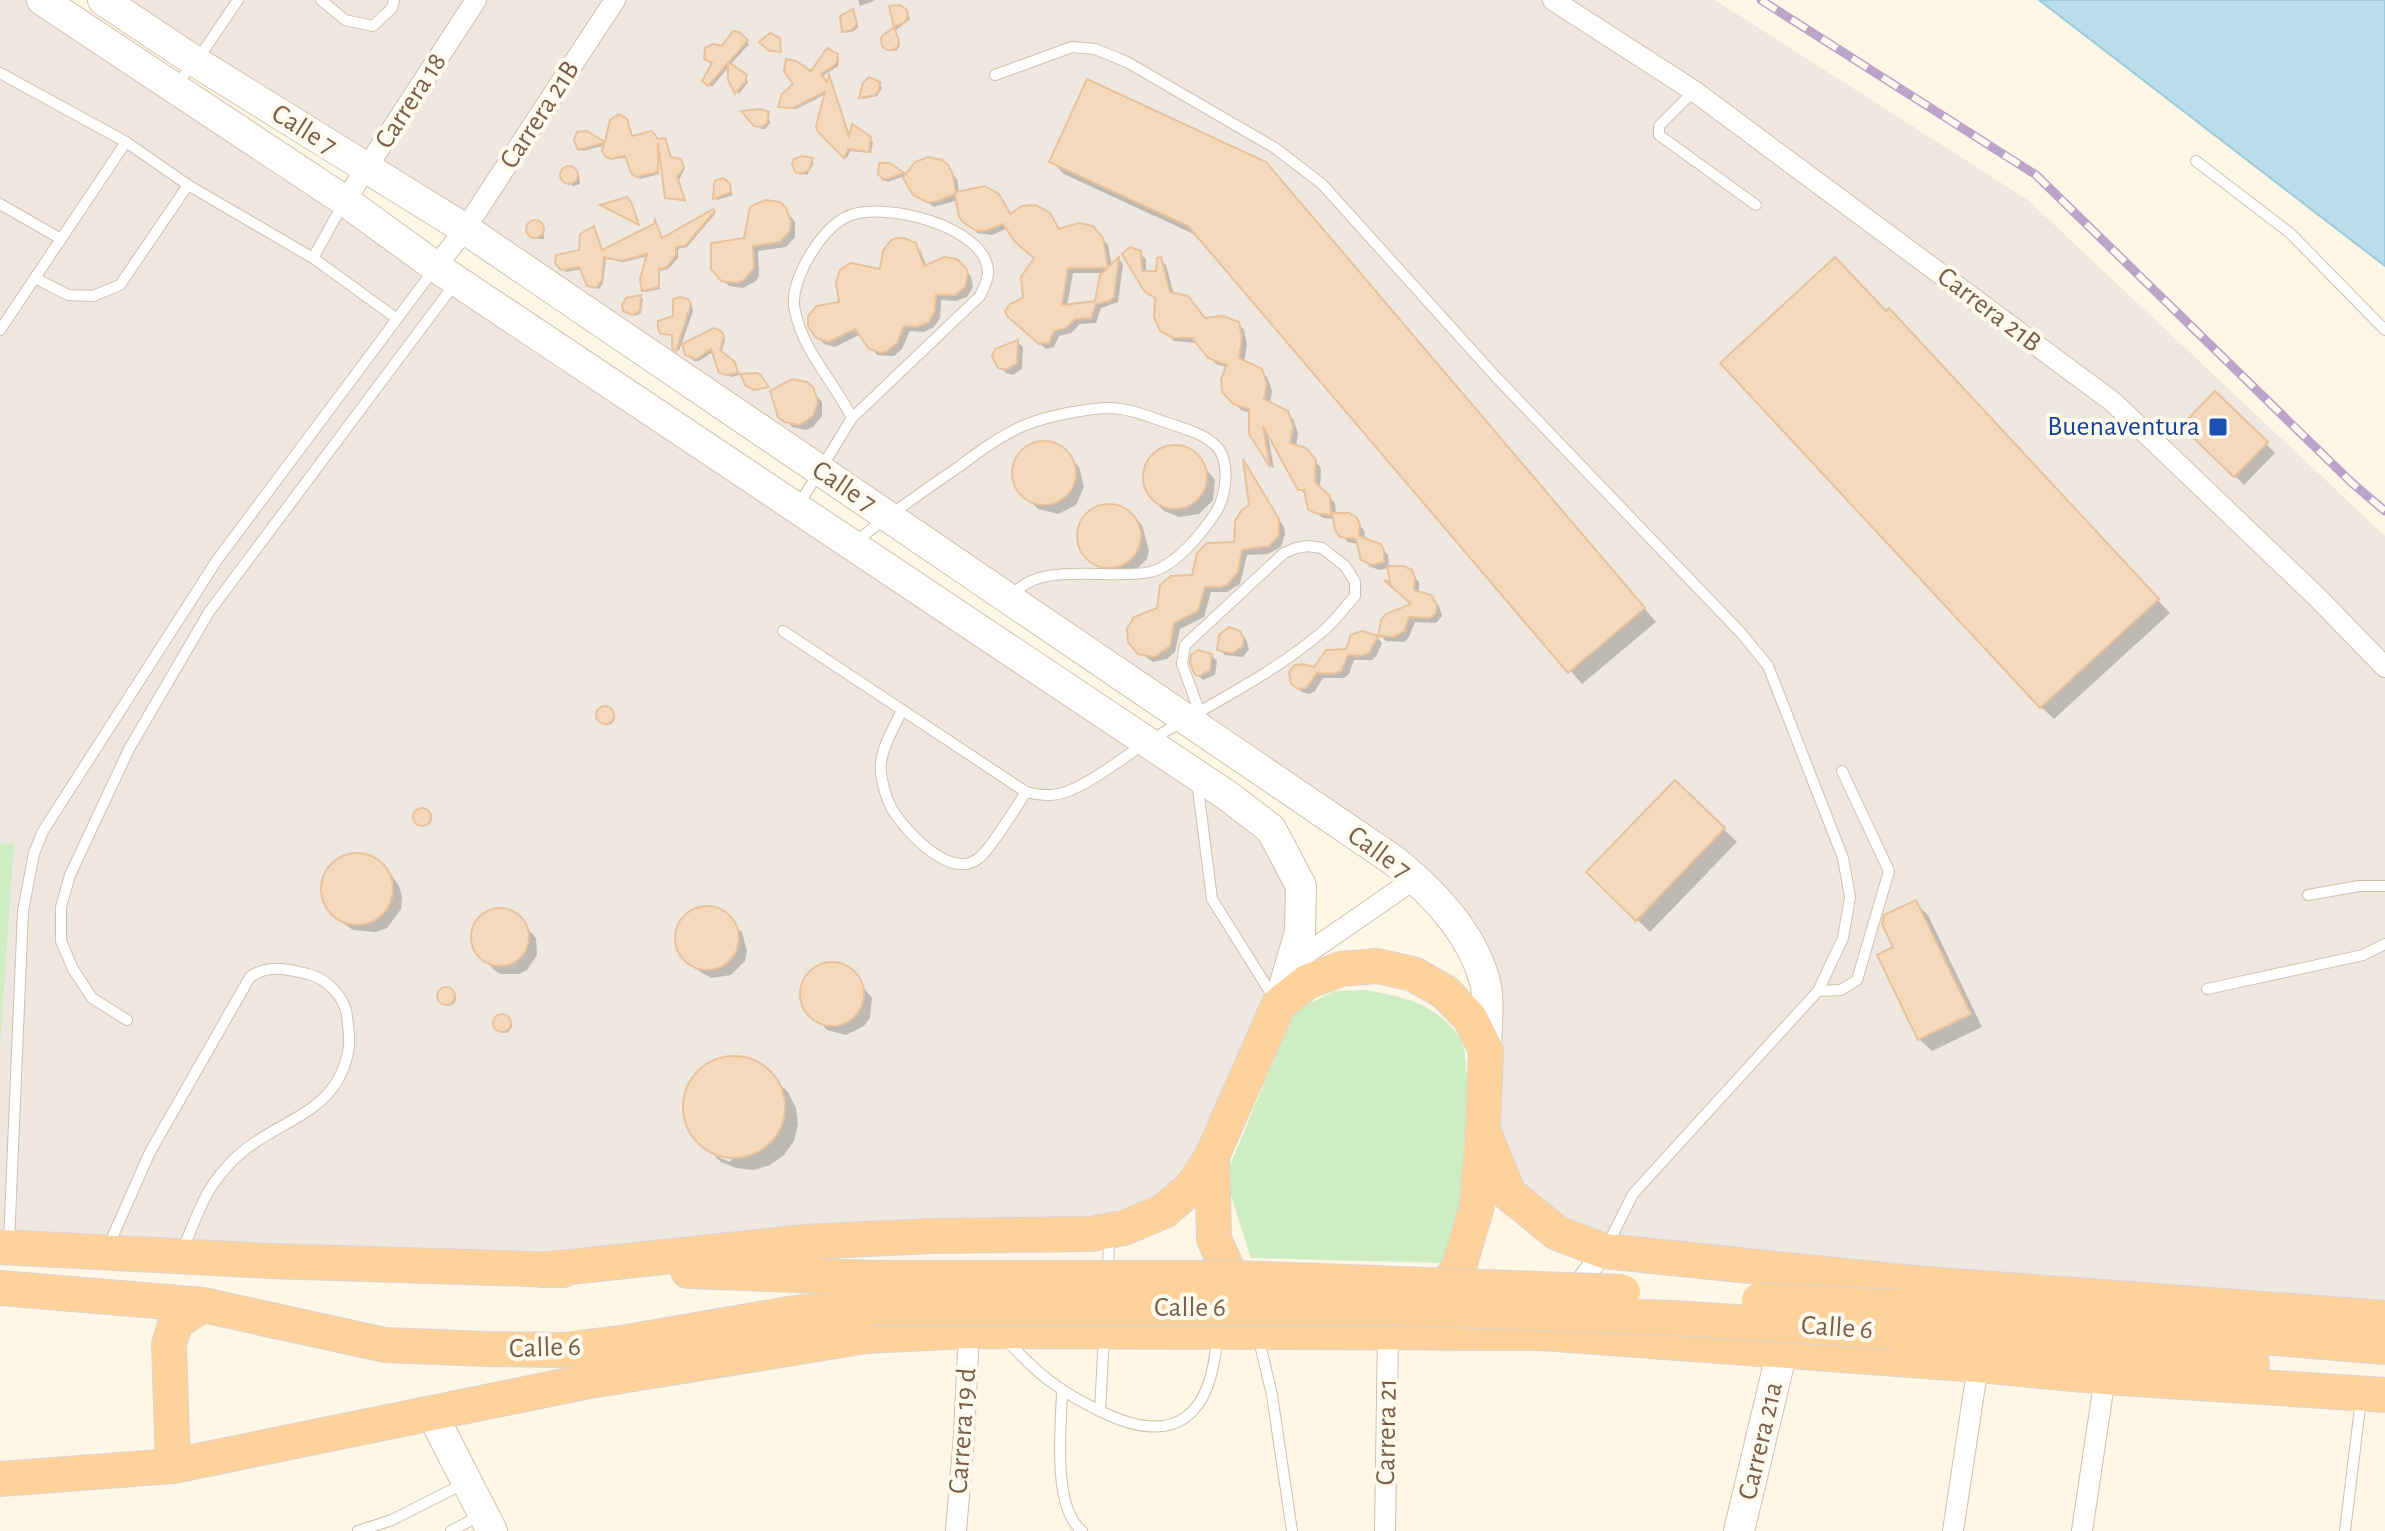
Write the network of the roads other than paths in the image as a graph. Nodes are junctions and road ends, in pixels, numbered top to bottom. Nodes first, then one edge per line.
1 (42, 0) edge
2 (103, 0) edge
3 (238, 0) edge
4 (321, 0) edge
5 (394, 0) edge
6 (476, 0) edge
7 (615, 0) edge
8 (1553, 0) edge
9 (196, 62) junction
10 (0, 73) edge
11 (995, 75) dead end
12 (173, 87) junction
13 (1694, 91) junction
14 (126, 142) junction
15 (2196, 161) dead end
16 (366, 170) junction
17 (188, 185) junction
18 (345, 201) junction
19 (0, 204) edge
20 (1756, 205) dead end
21 (465, 229) junction
22 (61, 239) junction
23 (313, 258) junction
24 (446, 274) junction
25 (35, 278) junction
26 (396, 318) junction
27 (0, 330) edge
28 (2385, 330) edge
29 (852, 418) junction
30 (820, 471) junction
31 (797, 508) junction
32 (887, 517) junction
33 (852, 544) junction
34 (1010, 600) junction
35 (783, 631) dead end
36 (2385, 667) edge
37 (902, 710) junction
38 (1194, 717) junction
39 (1148, 742) junction
40 (1842, 771) dead end
41 (1197, 775) junction
42 (1026, 792) junction
43 (1416, 878) junction
44 (2385, 886) edge
45 (2308, 895) dead end
46 (2385, 944) edge
47 (1290, 965) junction
48 (2207, 989) dead end
49 (1818, 991) junction
50 (1279, 1004) junction
51 (127, 1020) dead end
52 (1486, 1050) junction
53 (1483, 1131) junction
54 (1212, 1156) junction
55 (1110, 1232) junction
56 (5, 1248) edge
57 (1604, 1251) junction
58 (106, 1253) junction
59 (179, 1257) junction
60 (542, 1270) junction
61 (0, 1288) edge
62 (1107, 1288) dead end
63 (872, 1293) junction
64 (203, 1305) junction
65 (1105, 1317) junction
66 (2385, 1318) edge
67 (1894, 1320) junction
68 (1218, 1330) junction
69 (1256, 1330) junction
70 (983, 1331) junction
71 (1404, 1332) junction
72 (1542, 1333) junction
73 (385, 1345) junction
74 (2385, 1347) edge
75 (1782, 1351) junction
76 (1978, 1365) junction
77 (2105, 1377) junction
78 (584, 1382) junction
79 (2377, 1388) edge
80 (1062, 1392) junction
81 (1100, 1411) junction
82 (431, 1412) junction
83 (173, 1466) junction
84 (0, 1479) edge
85 (467, 1482) junction
86 (487, 1523) edge
87 (394, 1525) edge
88 (358, 1531) edge
89 (451, 1531) edge
90 (956, 1531) edge
91 (1082, 1531) edge
92 (1292, 1531) edge
93 (1385, 1531) edge
94 (1739, 1531) edge
95 (1953, 1531) edge
96 (2082, 1531) edge
97 (2345, 1531) edge

1 - 12 main road, Calle 7
2 - 9 main road, Calle 7
3 - 9 lane
4 - 5 lane
6 - 16 street, Carrera 18
7 - 21 street, Carrera 21B
8 - 13 street, Carrera 21B
9 - 12 lane
9 - 16 main road, Calle 7
10 - 14 lane
11 - 49 lane
12 - 18 main road, Calle 7
13 - 20 lane
13 - 36 street, Carrera 21B
14 - 17 lane
14 - 22 lane
15 - 28 lane
16 - 18 street, Carrera 18
16 - 21 main road, Calle 7
17 - 23 lane
17 - 25 lane
18 - 23 lane
18 - 24 main road, Calle 7
19 - 22 lane
21 - 24 street, Carrera 21B
21 - 30 main road, Calle 7
22 - 25 lane
23 - 26 lane
24 - 26 lane
24 - 31 main road, Calle 7
24 - 51 lane
25 - 27 lane
26 - 56 lane
29 - 29 lane
29 - 30 lane
30 - 31 lane
30 - 32 main road, Calle 7
31 - 33 main road, Calle 7
32 - 33 lane
32 - 34 main road, Calle 7
32 - 34 lane
33 - 39 main road, Calle 7
34 - 38 main road, Calle 7
35 - 37 lane
37 - 42 lane
37 - 42 lane
38 - 38 lane
38 - 39 lane
38 - 43 main road, Calle 7
39 - 41 main road, Calle 7
39 - 42 lane
40 - 49 lane
41 - 47 main road, Calle 7
41 - 50 lane
43 - 47 street
43 - 52 main road, Calle 7
44 - 45 lane
46 - 48 lane
47 - 50 main road, Calle 7
49 - 57 lane
50 - 52 highway
50 - 54 highway
52 - 53 highway
53 - 57 highway
53 - 71 highway
54 - 55 highway
54 - 69 highway
55 - 60 highway
55 - 62 lane
56 - 58 highway, Calle 6
57 - 66 highway
57 - 72 street
58 - 59 highway, Calle 6
58 - 59 lane
59 - 60 highway, Calle 6
60 - 63 highway, Calle 6
61 - 64 highway, Calle 6
63 - 67 highway, Calle 6, bridge
63 - 73 highway, Calle 6
64 - 73 highway, Calle 6
64 - 83 highway
65 - 68 highway
65 - 70 highway
65 - 81 lane
67 - 74 highway, Calle 6
67 - 79 highway, Calle 6
68 - 69 highway
68 - 81 lane
69 - 71 highway
69 - 92 lane
70 - 78 highway
70 - 80 lane
70 - 90 street, Carrera 19 d
71 - 72 highway
71 - 93 street, Carrera 21
72 - 75 highway
73 - 78 highway
75 - 76 highway
75 - 94 main road, Carrera 21a
76 - 77 highway
76 - 95 street
77 - 79 highway
77 - 96 street
78 - 82 highway
79 - 97 lane
80 - 81 lane
80 - 91 lane
82 - 83 highway
82 - 85 main road
83 - 84 highway
85 - 86 main road
85 - 87 lane
86 - 89 lane
87 - 88 lane

